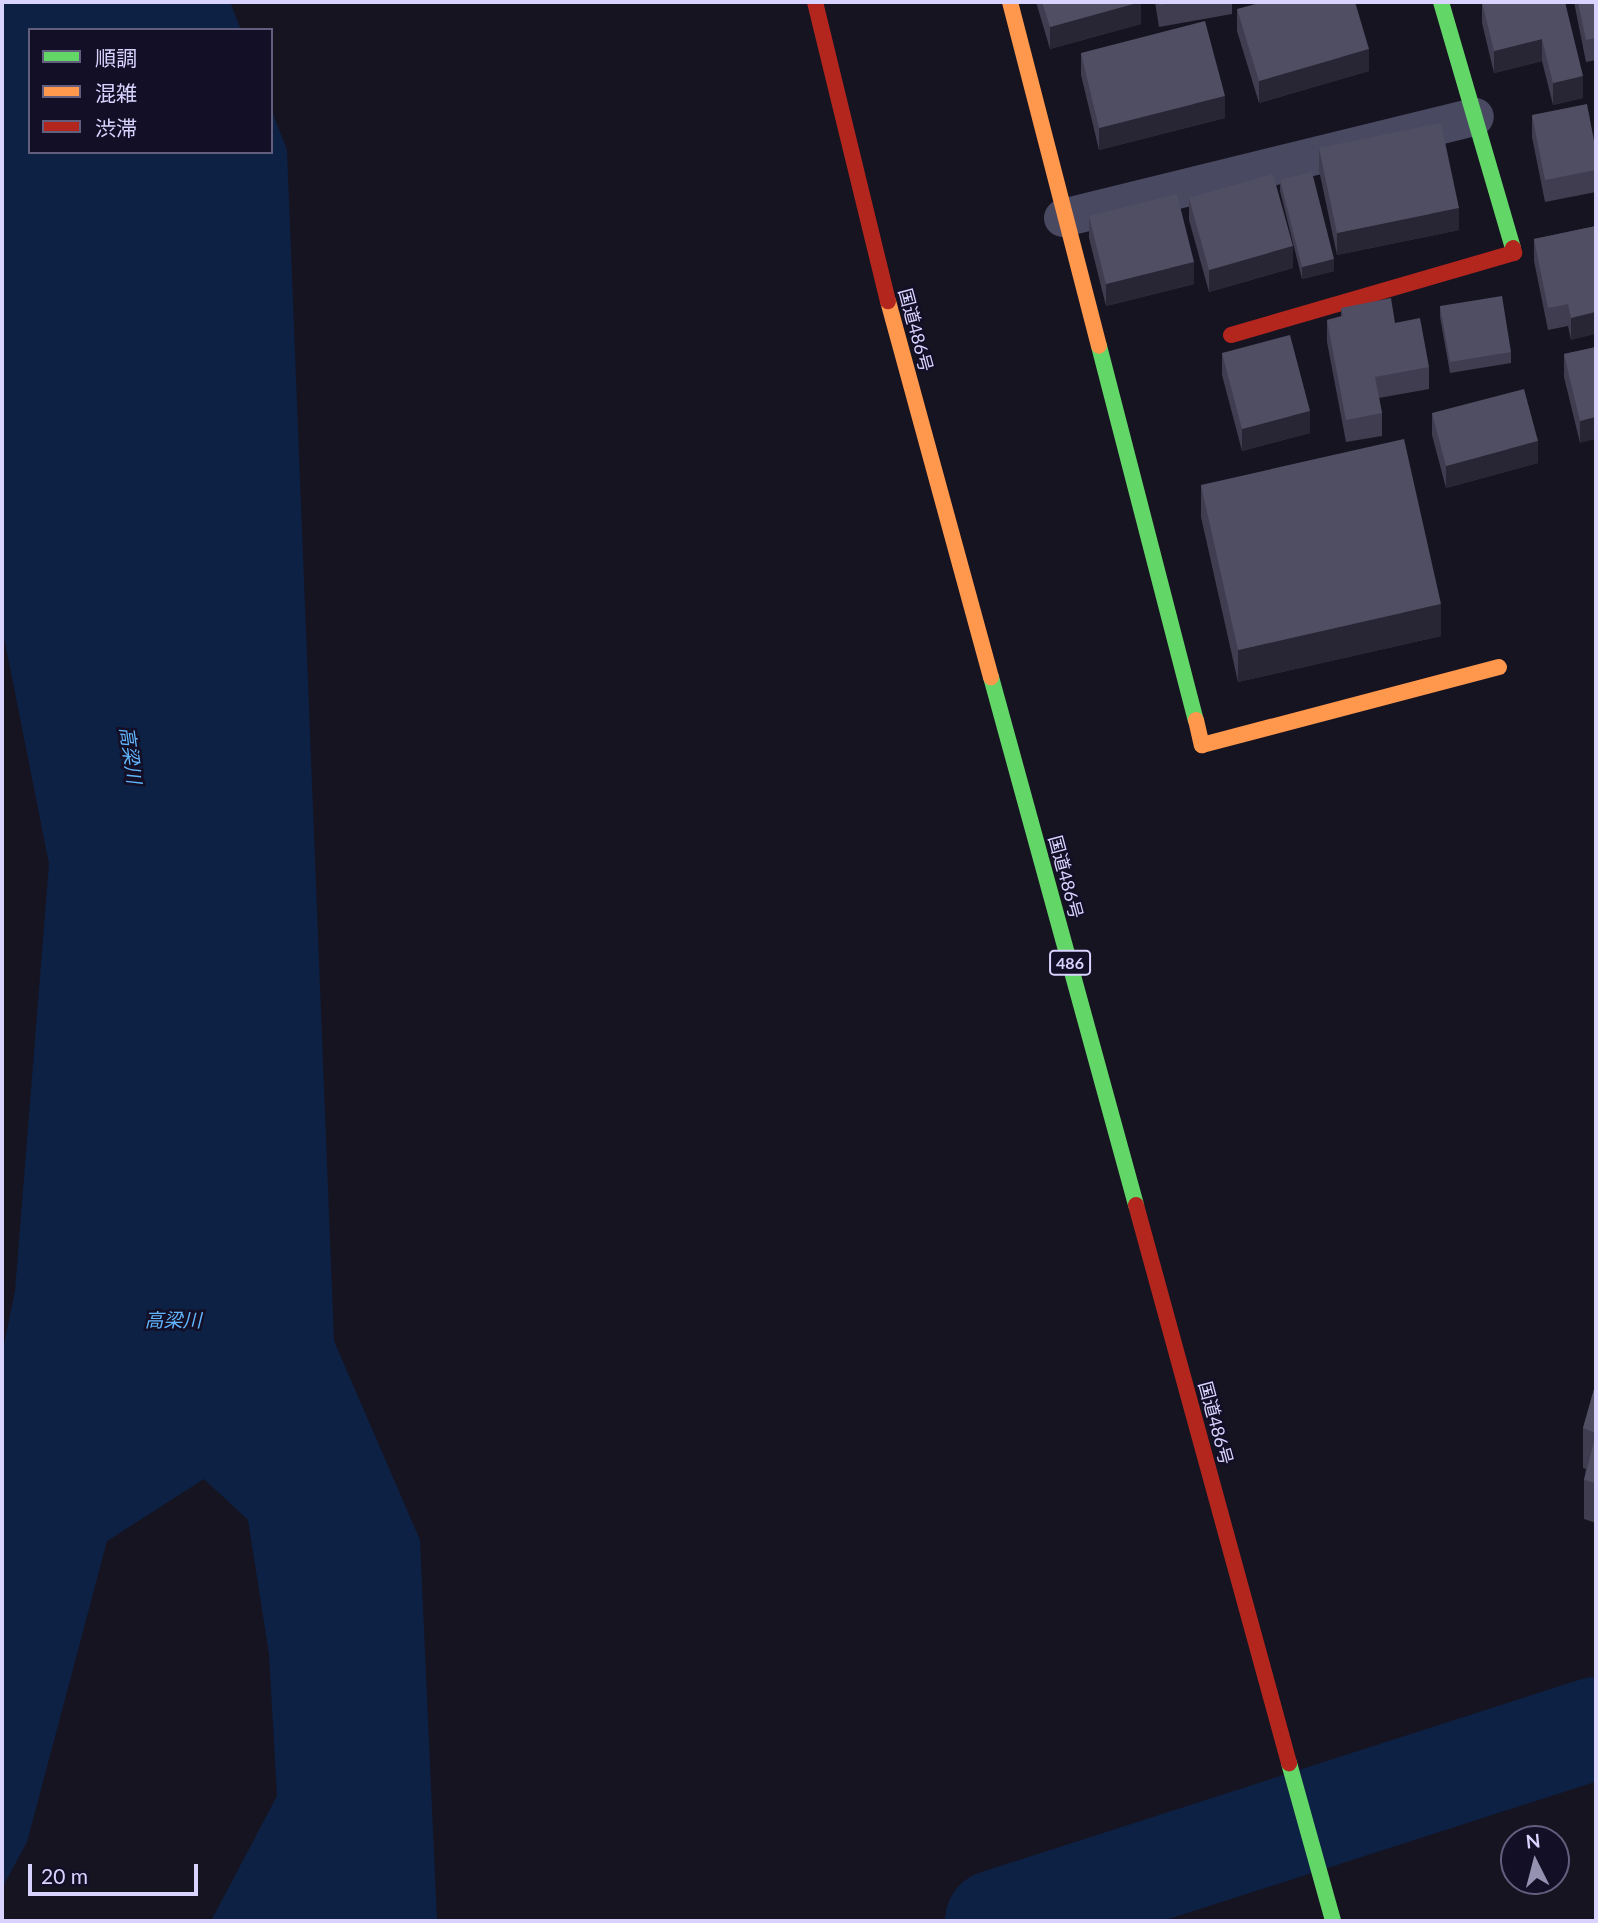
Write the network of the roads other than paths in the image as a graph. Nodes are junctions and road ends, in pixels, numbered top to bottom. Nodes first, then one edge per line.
1 (816, 2) edge
2 (1010, 2) edge
3 (1441, 2) edge
4 (1475, 117) junction
5 (1063, 218) junction
6 (1231, 335) dead end
7 (1499, 667) dead end
8 (1333, 1921) edge

1 - 8 main road, 国道486号 / 486
2 - 5 main road
3 - 4 main road
4 - 5 street
4 - 6 main road
5 - 7 main road

